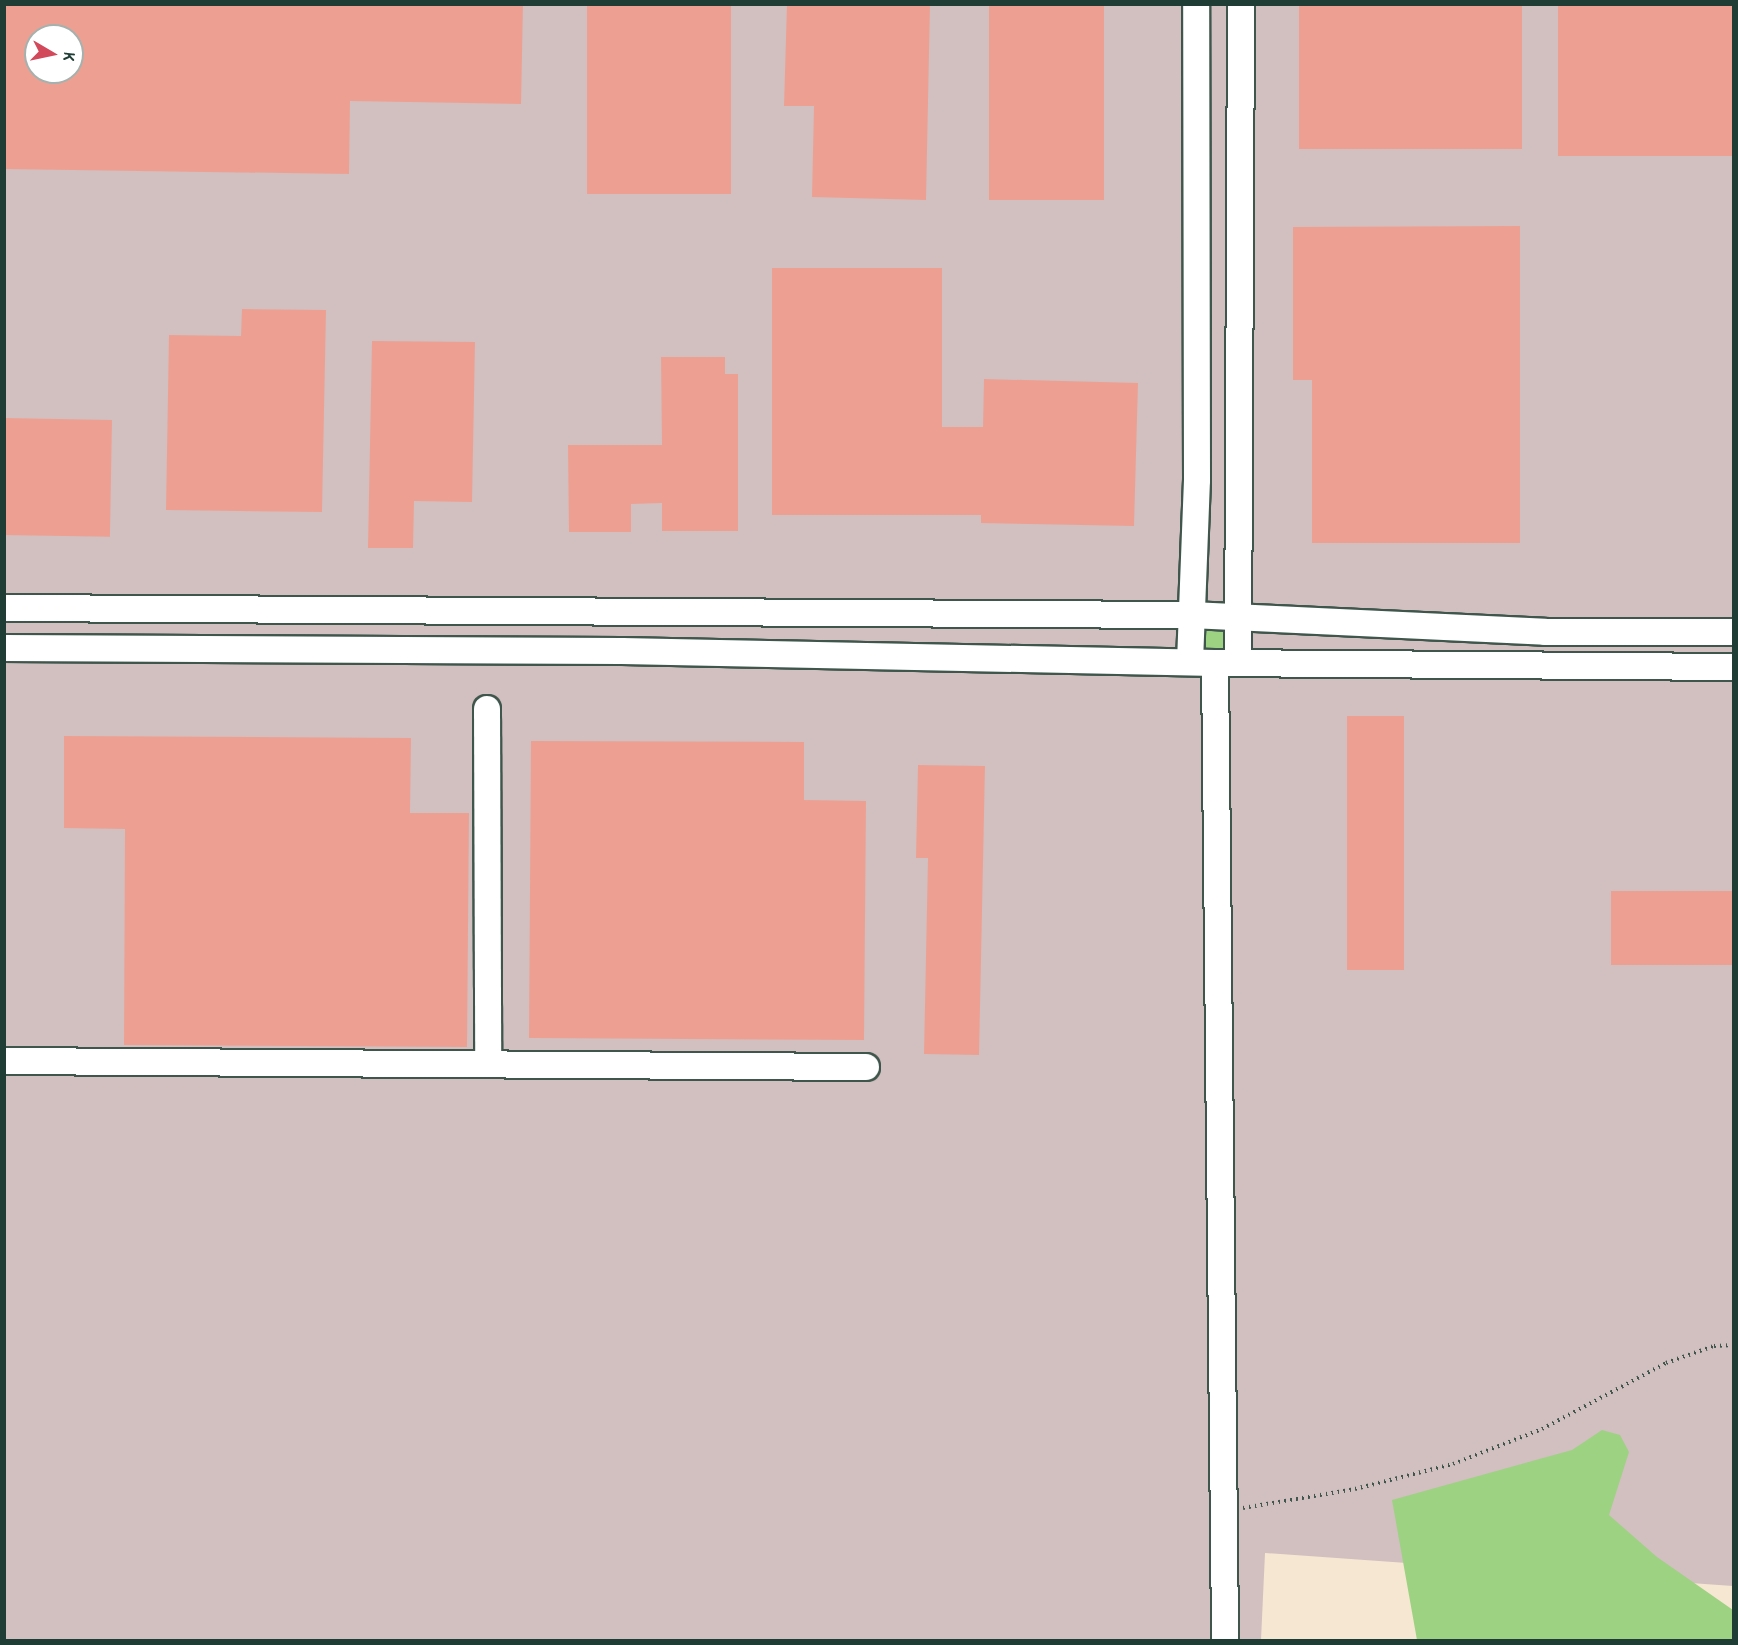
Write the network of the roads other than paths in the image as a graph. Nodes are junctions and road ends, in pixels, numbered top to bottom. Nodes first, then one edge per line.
1 (1197, 4) edge
2 (1241, 4) edge
3 (4, 609) edge
4 (622, 611) junction
5 (1191, 615) junction
6 (1238, 617) junction
7 (1734, 632) edge
8 (4, 648) edge
9 (622, 651) junction
10 (1190, 662) junction
11 (1227, 663) junction
12 (1734, 667) edge
13 (487, 709) dead end
14 (4, 1061) edge
15 (488, 1064) junction
16 (866, 1067) dead end
17 (1225, 1641) edge

1 - 5 street
2 - 6 street
3 - 4 street
4 - 5 street
4 - 9 street
5 - 6 street
5 - 10 street
6 - 7 street
6 - 11 street
8 - 9 street
9 - 10 street
10 - 11 street
11 - 12 street
11 - 17 street
13 - 15 street
14 - 15 street
15 - 16 street

